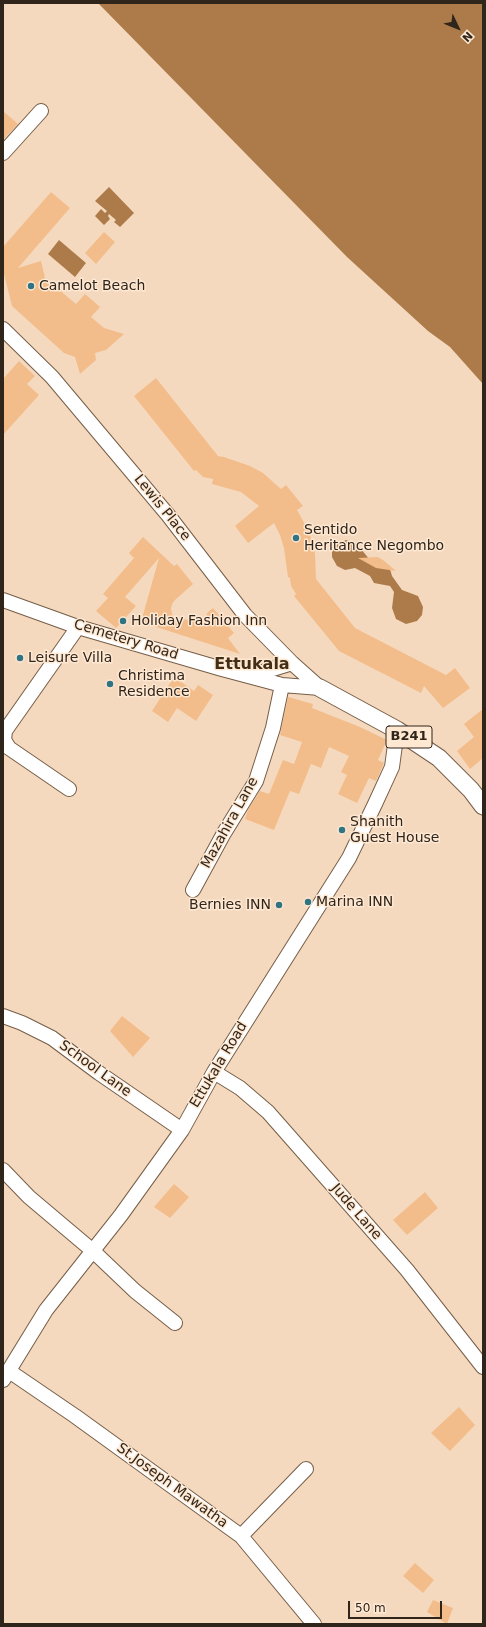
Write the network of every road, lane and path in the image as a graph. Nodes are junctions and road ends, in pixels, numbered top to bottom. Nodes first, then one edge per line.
1 (41, 111) dead end
2 (3, 153) edge
3 (3, 329) edge
4 (3, 600) edge
5 (78, 627) junction
6 (292, 663) junction
7 (250, 676) junction
8 (282, 685) junction
9 (320, 688) junction
10 (397, 730) junction
11 (69, 789) dead end
12 (483, 806) edge
13 (193, 890) dead end
14 (3, 1016) edge
15 (214, 1072) junction
16 (182, 1130) junction
17 (3, 1170) edge
18 (93, 1251) junction
19 (175, 1323) dead end
20 (483, 1367) edge
21 (6, 1375) edge
22 (306, 1469) dead end
23 (241, 1536) junction
24 (314, 1624) edge

1 - 2 street
3 - 6 street, Lewis Place
4 - 5 street, Cemetery Road
5 - 7 street, Cemetery Road
5 - 11 street
6 - 7 street
6 - 9 street, Lewis Place
7 - 8 street, Cemetery Road
8 - 9 street, Cemetery Road
8 - 13 street, Mazahira Lane
9 - 10 main road, B241
10 - 12 main road, B241
10 - 15 street, Ettukala Road
14 - 16 street, School Lane
15 - 16 street, Ettukala Road
15 - 20 street, Jude Lane
16 - 18 street, Ettukala Road
17 - 18 street
18 - 19 street
18 - 21 street, Ettukala Road
21 - 23 street, St.Joseph Mawatha
22 - 23 street
23 - 24 street, St.Joseph Mawatha

